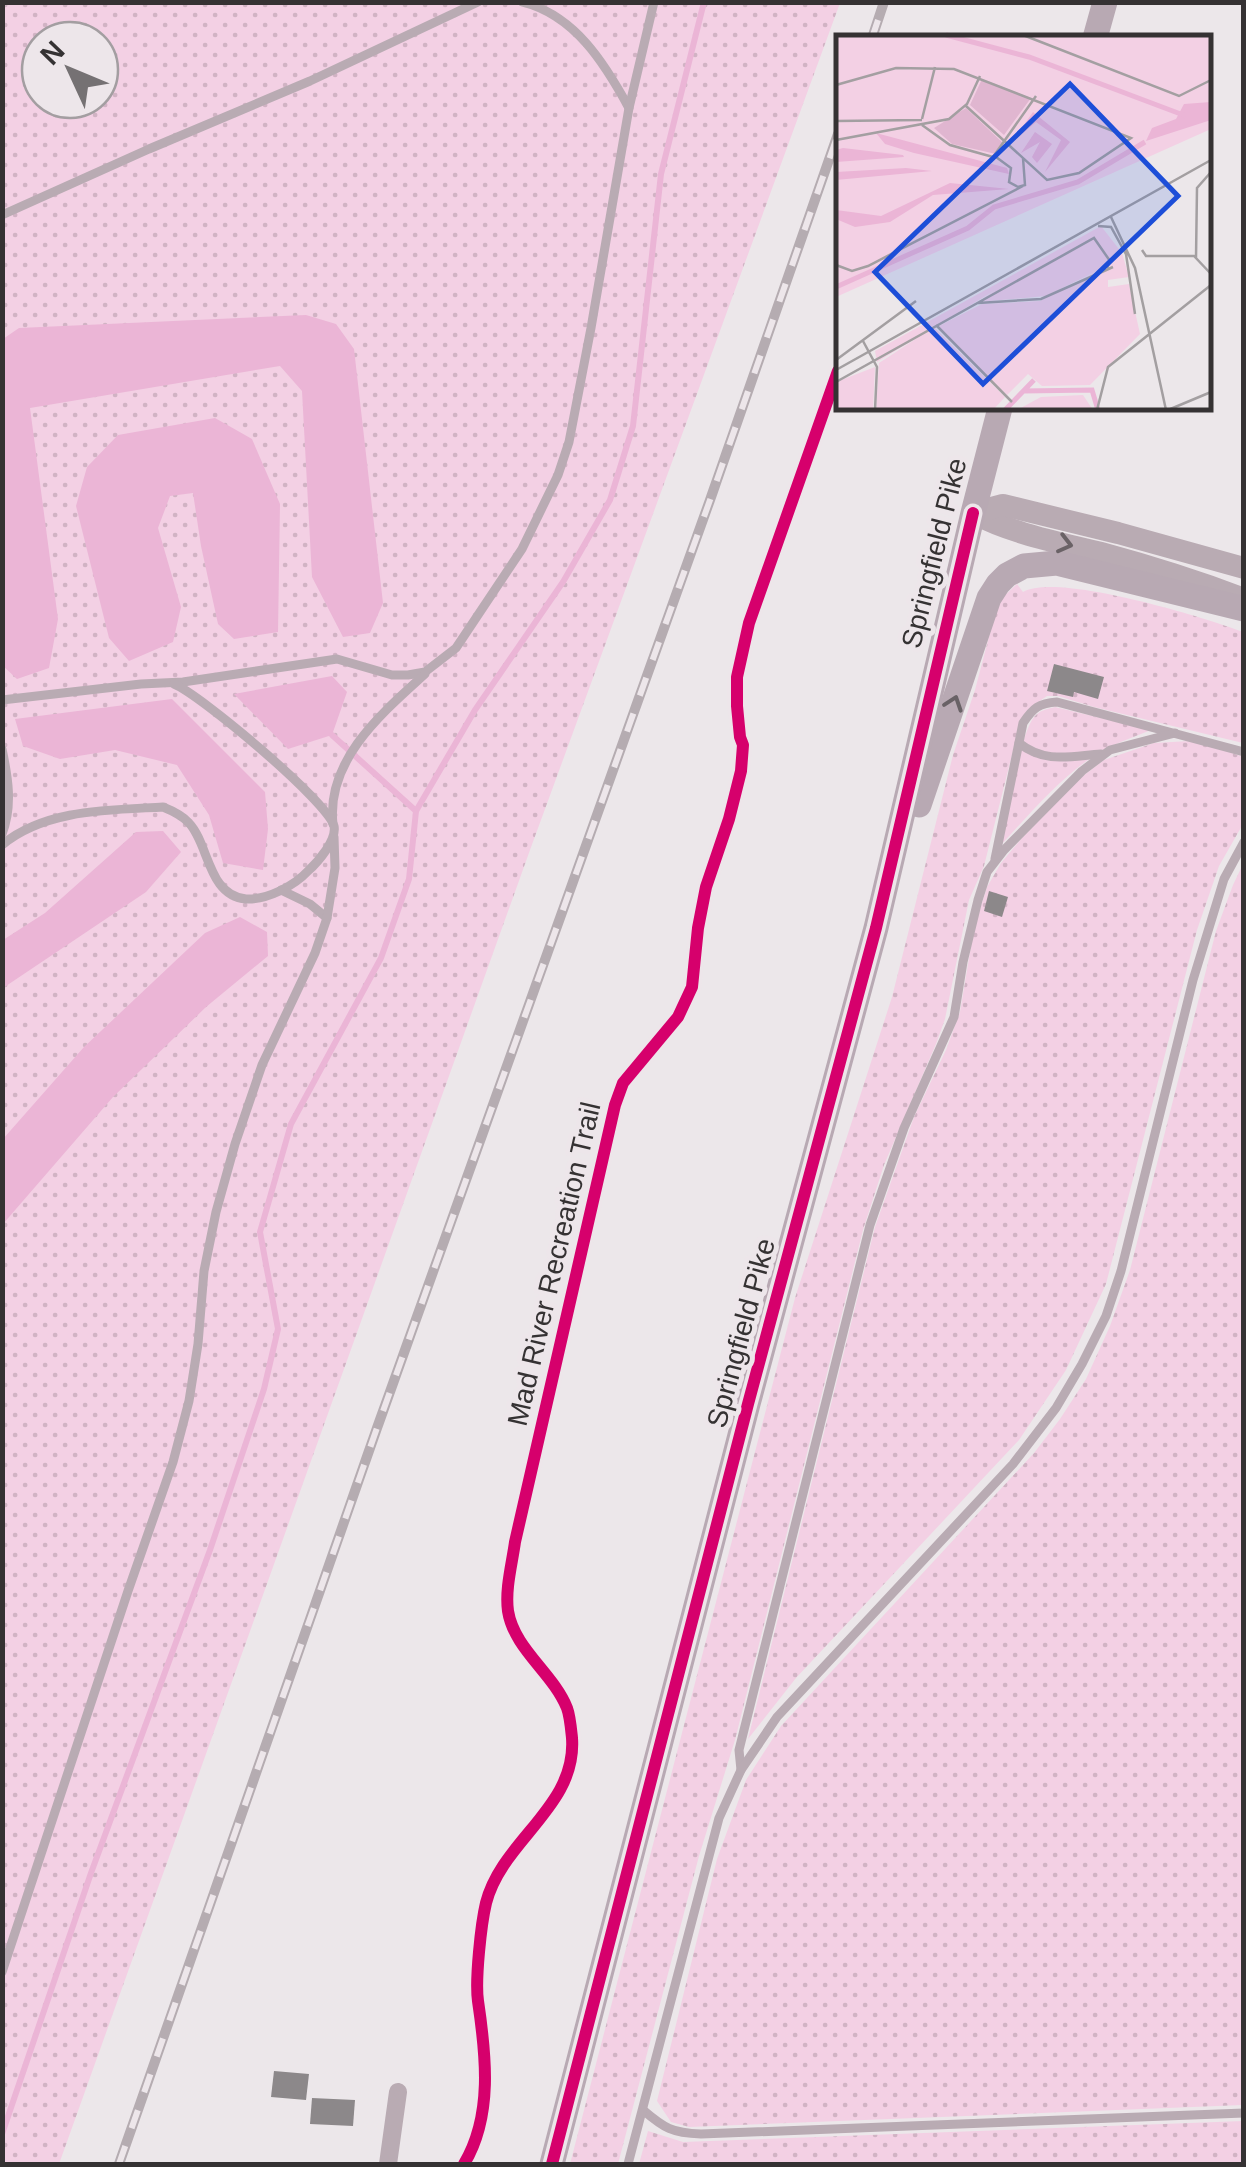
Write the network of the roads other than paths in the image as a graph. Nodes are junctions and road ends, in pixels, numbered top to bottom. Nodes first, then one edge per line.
1 (478, 2) edge
2 (522, 2) edge
3 (654, 2) edge
4 (1105, 2) edge
5 (1097, 35) edge
6 (629, 108) junction
7 (2, 215) edge
8 (999, 410) edge
9 (973, 513) junction
10 (1244, 568) edge
11 (1244, 599) edge
12 (1244, 609) edge
13 (431, 669) junction
14 (171, 683) junction
15 (2, 700) edge
16 (1175, 733) junction
17 (1019, 743) junction
18 (2, 749) edge
19 (1244, 752) edge
20 (1105, 754) junction
21 (334, 824) junction
22 (2, 834) edge
23 (334, 837) junction
24 (1244, 842) edge
25 (2, 844) edge
26 (994, 862) junction
27 (281, 890) junction
28 (327, 918) junction
29 (876, 928) junction
30 (742, 1770) junction
31 (2, 1972) edge
32 (398, 2092) dead end
33 (643, 2110) junction
34 (1244, 2113) edge
35 (388, 2164) edge
36 (552, 2164) edge
37 (628, 2164) edge

1 - 7 lane
2 - 6 lane
3 - 6 lane
4 - 5 main road
6 - 13 lane
8 - 9 main road, Springfield Pike
9 - 10 street
9 -> 11 street
9 - 29 main road, Springfield Pike
29 -> 12 main road
13 - 14 lane
13 - 21 lane
14 - 15 lane
14 - 21 lane
16 - 17 lane
16 - 19 lane
16 - 20 lane
17 - 20 lane
17 - 26 lane
18 - 22 lane
20 - 26 lane
21 - 23 lane
23 - 27 lane
23 - 28 lane
24 - 30 lane
25 - 27 lane
26 - 30 lane
27 - 28 lane
28 - 31 lane
29 - 36 main road, Springfield Pike
30 - 33 lane
32 - 35 street
33 - 34 lane
33 - 37 lane

